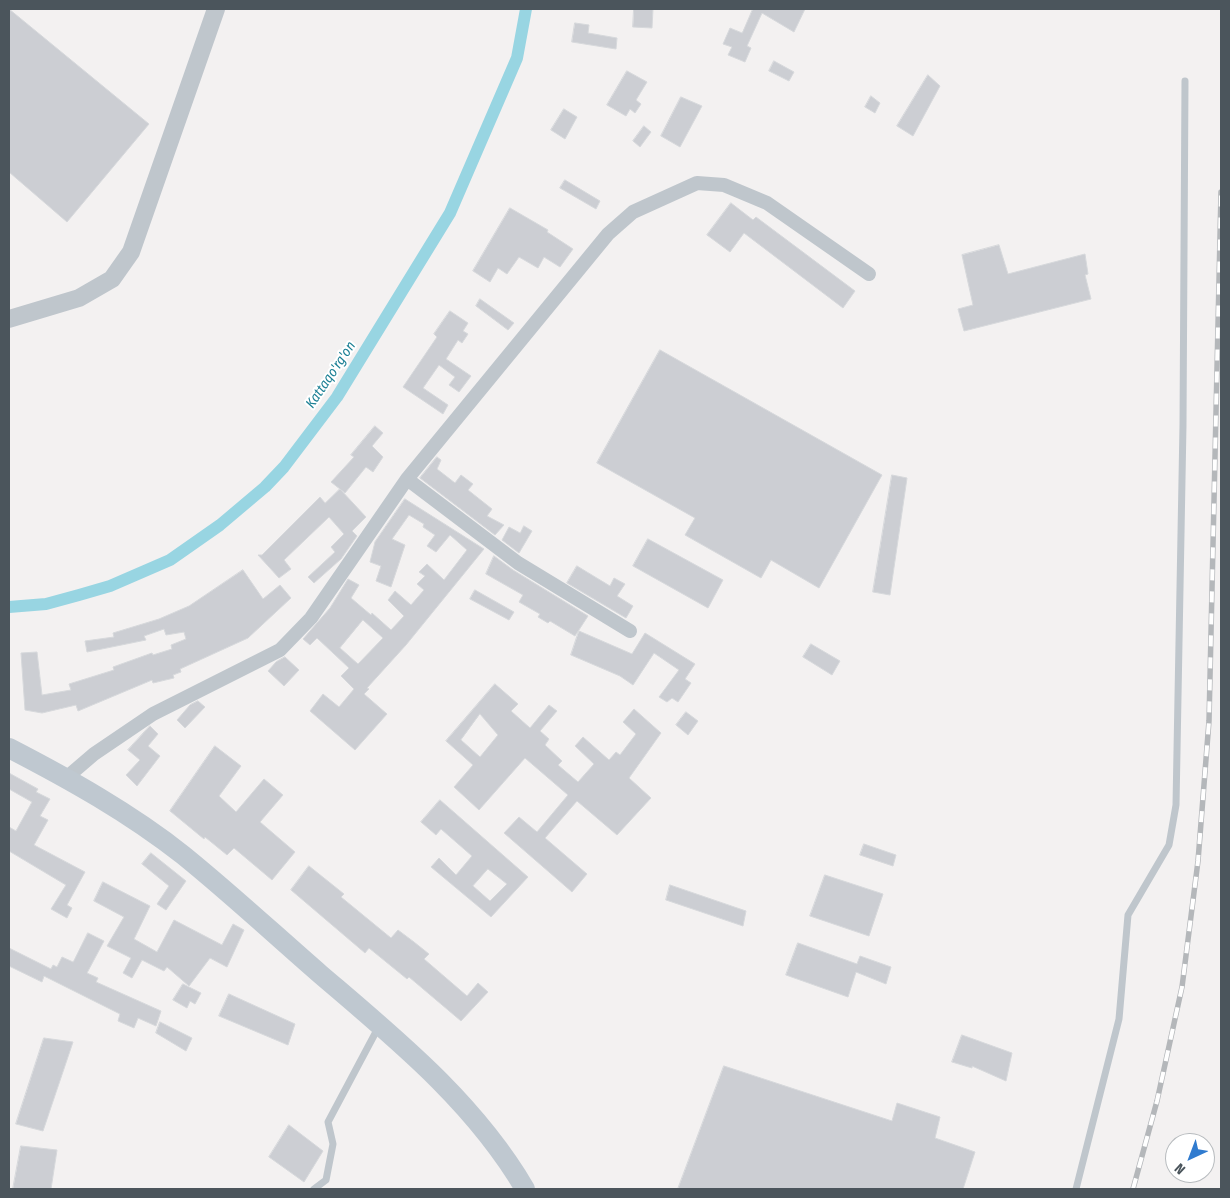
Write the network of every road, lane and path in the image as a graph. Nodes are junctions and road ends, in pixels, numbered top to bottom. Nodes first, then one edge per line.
1 (216, 9) edge
2 (1186, 81) dead end
3 (869, 274) dead end
4 (9, 319) edge
5 (407, 479) junction
6 (630, 631) dead end
7 (9, 748) edge
8 (66, 778) junction
9 (380, 1025) junction
10 (314, 1189) edge
11 (525, 1189) edge
12 (1076, 1189) edge

1 - 4 street
2 - 12 lane
3 - 5 street
5 - 6 street
5 - 8 street
7 - 8 main road
8 - 9 main road
9 - 10 lane
9 - 11 main road

